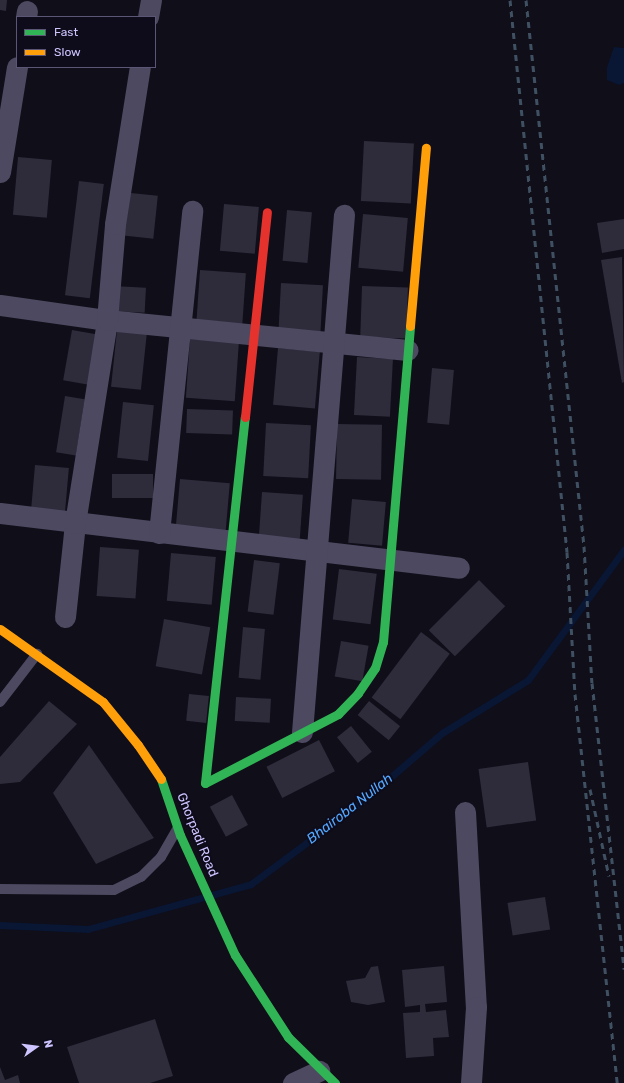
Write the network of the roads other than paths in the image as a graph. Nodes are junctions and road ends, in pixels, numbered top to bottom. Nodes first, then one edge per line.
1 (151, 0) edge
2 (148, 16) edge
3 (17, 68) edge
4 (140, 68) edge
5 (426, 148) dead end
6 (0, 172) edge
7 (192, 211) dead end
8 (267, 212) dead end
9 (344, 215) dead end
10 (0, 305) edge
11 (107, 320) junction
12 (180, 327) junction
13 (254, 333) junction
14 (335, 342) junction
15 (408, 350) junction
16 (0, 513) edge
17 (75, 523) junction
18 (159, 533) junction
19 (231, 542) junction
20 (317, 552) junction
21 (390, 560) junction
22 (459, 568) dead end
23 (65, 617) dead end
24 (0, 629) edge
25 (37, 654) junction
26 (0, 702) edge
27 (302, 732) junction
28 (465, 812) dead end
29 (179, 832) junction
30 (0, 889) edge
31 (327, 1077) edge
32 (292, 1083) edge
33 (471, 1083) edge

1 - 2 street
3 - 6 street
4 - 11 street
5 - 15 street
7 - 12 street
8 - 13 street
9 - 14 street
10 - 11 street
11 - 12 street
11 - 17 street
12 - 13 street
12 - 18 street
13 - 14 street
13 - 19 street
14 - 15 street
14 - 20 street
15 - 21 street
16 - 17 street
17 - 18 street
17 - 23 street
18 - 19 street
19 - 20 street
19 - 27 street
20 - 21 street
20 - 27 street
21 - 22 street
21 - 27 street
24 - 25 street, Ghorpadi Road
25 - 26 lane
25 - 29 street, Ghorpadi Road
28 - 33 street
29 - 30 lane
29 - 31 street, Ghorpadi Road
31 - 32 street

